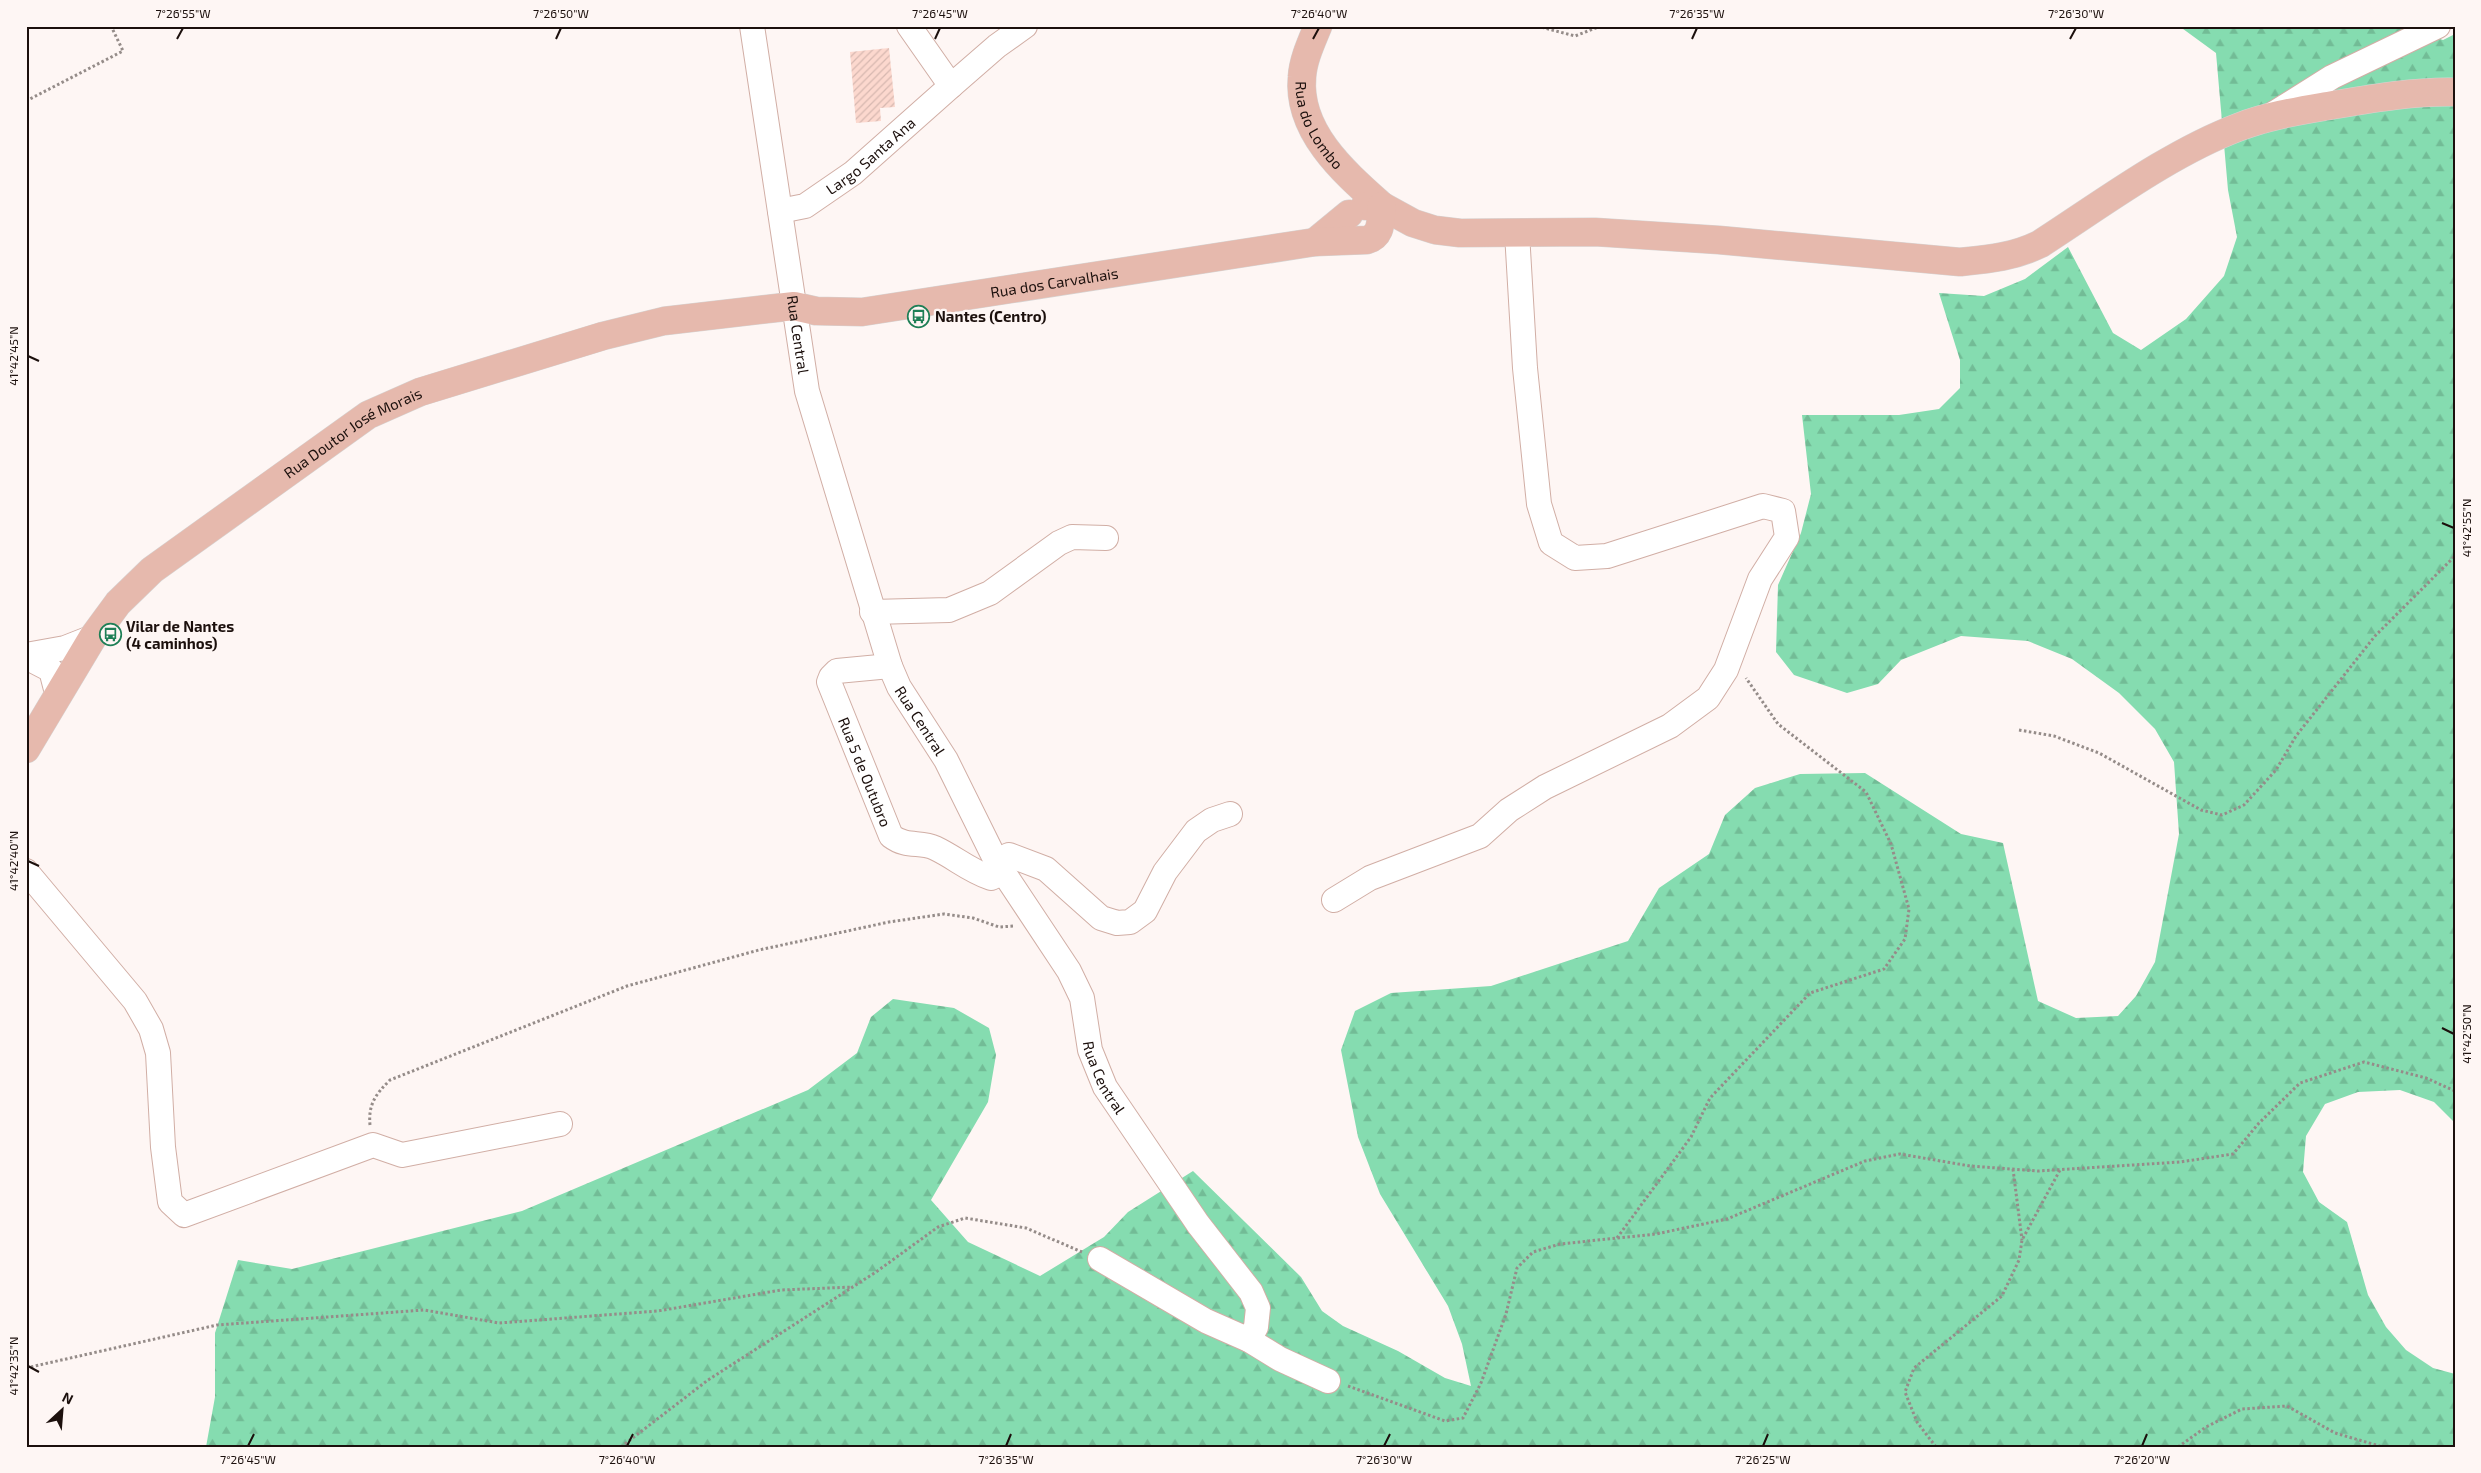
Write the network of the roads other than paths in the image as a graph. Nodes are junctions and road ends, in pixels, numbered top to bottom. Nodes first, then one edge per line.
1 (752, 26) edge
2 (909, 26) edge
3 (1024, 26) edge
4 (1318, 26) edge
5 (2438, 26) edge
6 (951, 86) junction
7 (2455, 92) edge
8 (2265, 119) junction
9 (780, 211) junction
10 (1365, 215) junction
11 (1517, 233) junction
12 (794, 306) junction
13 (1106, 538) dead end
14 (872, 612) junction
15 (93, 638) junction
16 (26, 656) edge
17 (890, 666) junction
18 (58, 697) junction
19 (26, 750) edge
20 (1230, 814) dead end
21 (1000, 866) junction
22 (26, 871) edge
23 (1334, 900) dead end
24 (560, 1124) dead end
25 (1100, 1259) road end
26 (1249, 1340) junction
27 (1328, 1381) road end

1 - 9 street, Rua Central
2 - 6 street
3 - 6 street, Largo Santa Ana
4 - 10 main road, Rua do Lombo
5 - 8 street
6 - 9 street, Largo Santa Ana
7 - 8 main road
8 - 11 main road
9 - 12 street, Rua Central
10 - 11 main road
10 - 12 main road, Rua dos Carvalhais
11 - 23 street
12 - 14 street, Rua Central
12 - 15 main road, Rua Doutor José Morais
13 - 14 street
14 - 17 street, Rua Central
15 - 16 street
15 - 18 main road, Rua Doutor José Morais
16 - 18 street
17 - 21 street, Rua Central
17 - 21 street, Rua 5 de Outubro
18 - 19 main road, Rua Doutor José Morais
20 - 21 street
21 - 26 street, Rua Central
22 - 24 street
25 - 26 street
26 - 27 street

